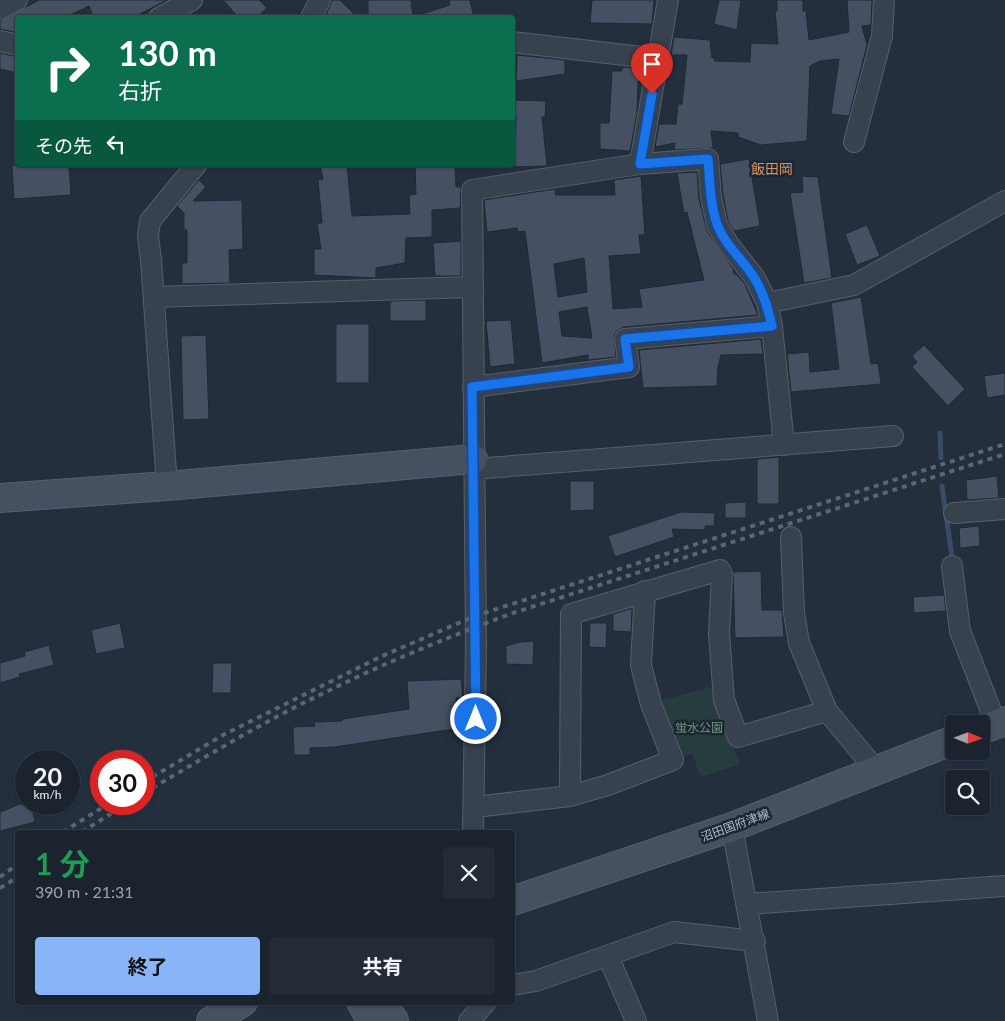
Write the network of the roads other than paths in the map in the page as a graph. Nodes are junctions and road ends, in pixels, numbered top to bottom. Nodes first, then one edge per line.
1 (17, 0) edge
2 (192, 0) edge
3 (320, 0) edge
4 (668, 0) edge
5 (884, 0) edge
6 (0, 9) edge
7 (164, 15) edge
8 (312, 15) edge
9 (0, 41) edge
10 (515, 42) edge
11 (15, 44) edge
12 (659, 59) junction
13 (854, 142) dead end
14 (640, 164) junction
15 (193, 167) edge
16 (1005, 201) edge
17 (473, 286) junction
18 (154, 297) junction
19 (767, 304) junction
20 (772, 326) junction
21 (472, 387) junction
22 (893, 436) dead end
23 (784, 445) junction
24 (474, 464) junction
25 (167, 486) junction
26 (0, 498) edge
27 (1005, 509) edge
28 (954, 513) dead end
29 (791, 537) dead end
30 (952, 566) dead end
31 (645, 591) junction
32 (826, 711) junction
33 (994, 725) edge
34 (945, 743) edge
35 (876, 770) junction
36 (570, 796) junction
37 (475, 807) junction
38 (732, 826) junction
39 (473, 830) edge
40 (1005, 886) edge
41 (515, 900) edge
42 (748, 904) junction
43 (755, 941) junction
44 (608, 956) junction
45 (515, 984) edge
46 (238, 1005) edge
47 (363, 1005) edge
48 (384, 1005) edge
49 (483, 1005) edge
50 (211, 1021) edge
51 (372, 1021) edge
52 (394, 1021) edge
53 (469, 1021) edge
54 (636, 1021) edge
55 (768, 1021) edge

1 - 6 street
2 - 7 street
3 - 8 street
4 - 12 street
5 - 13 street
9 - 11 street
10 - 12 street
12 - 14 street
14 - 17 street
14 - 19 street
15 - 18 street
16 - 19 street
17 - 18 street
17 - 21 street
18 - 25 street
19 - 20 street
20 - 21 street
20 - 23 street
21 - 24 street
22 - 23 street
23 - 24 street
24 - 25 main road
24 - 37 street
25 - 26 main road
27 - 28 street
29 - 32 street
30 - 33 street
31 - 32 street
31 - 36 street
31 - 36 street
32 - 35 street
34 - 35 main road, 沼田国府津線
35 - 38 main road, 沼田国府津線
36 - 37 street
37 - 39 street
38 - 41 main road, 沼田国府津線
38 - 42 street
40 - 42 street
42 - 43 street
43 - 44 street
43 - 55 street
44 - 45 street
44 - 54 street
46 - 50 main road
47 - 51 main road
48 - 52 main road
49 - 53 street

